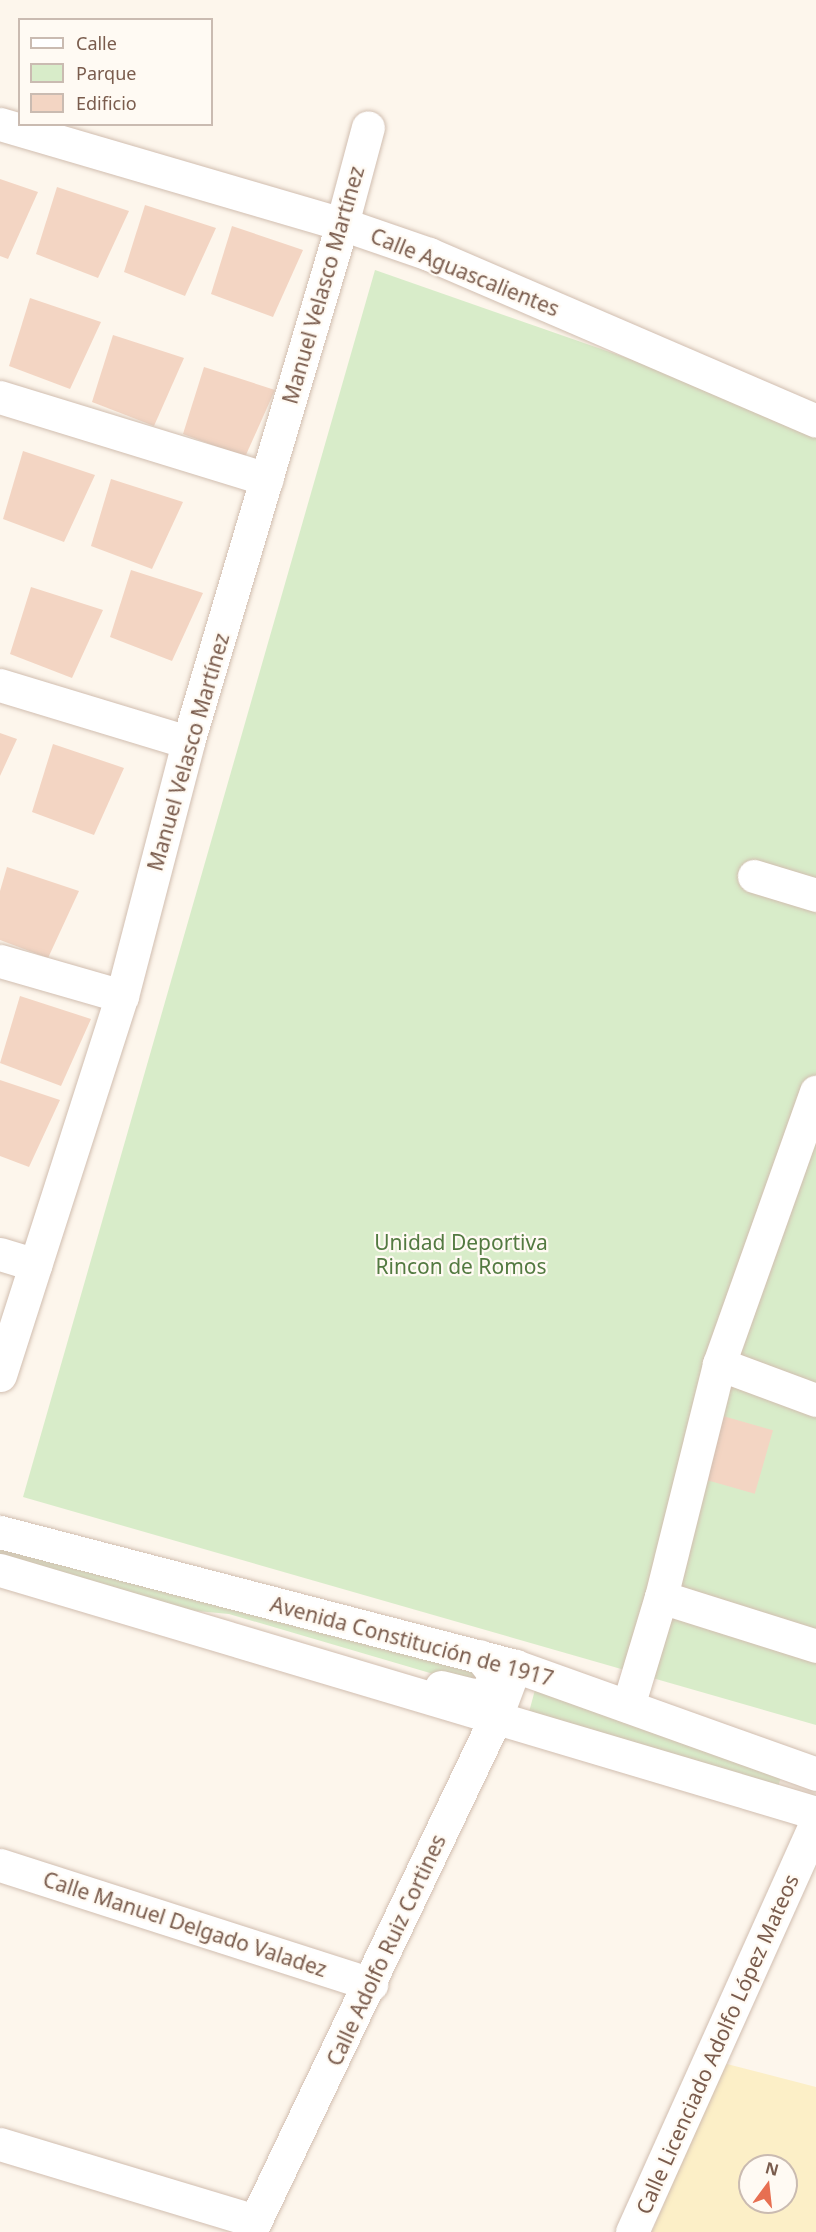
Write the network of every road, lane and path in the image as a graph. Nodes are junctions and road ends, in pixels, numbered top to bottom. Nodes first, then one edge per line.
1 (0, 124) edge
2 (368, 127) dead end
3 (342, 224) junction
4 (0, 397) edge
5 (816, 421) edge
6 (267, 479) junction
7 (0, 686) edge
8 (188, 742) junction
9 (754, 876) dead end
10 (816, 895) edge
11 (0, 961) edge
12 (122, 996) junction
13 (816, 1092) edge
14 (0, 1254) edge
15 (35, 1265) junction
16 (719, 1364) junction
17 (0, 1375) edge
18 (816, 1400) edge
19 (0, 1533) edge
20 (0, 1570) edge
21 (661, 1597) junction
22 (181, 1625) junction
23 (816, 1646) edge
24 (480, 1656) junction
25 (515, 1666) junction
26 (628, 1706) junction
27 (495, 1719) junction
28 (816, 1774) edge
29 (816, 1813) edge
30 (816, 1823) edge
31 (0, 1865) edge
32 (370, 1984) junction
33 (0, 2144) edge
34 (253, 2227) edge
35 (632, 2232) edge

1 - 3 street, Calle Aguascalientes
2 - 3 street, Manuel Velasco Martínez
3 - 5 street, Calle Aguascalientes
3 - 6 street, Manuel Velasco Martínez
4 - 6 street
6 - 8 street, Manuel Velasco Martínez
7 - 8 street
8 - 12 street, Manuel Velasco Martínez
9 - 10 street
11 - 12 street
12 - 15 street, Manuel Velasco Martínez
13 - 16 street
14 - 15 street
15 - 17 street, Manuel Velasco Martínez
16 - 18 street
16 - 21 street
19 - 24 street, Avenida Constitución de 1917
20 - 22 street
21 - 23 street
21 - 26 street
22 - 24 street
22 - 27 street
24 - 25 street, Avenida Constitución de 1917
25 - 26 street, Avenida Constitución de 1917
25 - 27 street, Calle Adolfo Ruiz Cortines
26 - 28 street, Avenida Constitución de 1917
27 - 29 street
27 - 32 street, Calle Adolfo Ruiz Cortines
30 - 35 street, Calle Licenciado Adolfo López Mateos
31 - 32 street, Calle Manuel Delgado Valadez
32 - 34 street, Calle Adolfo Ruiz Cortines
33 - 34 street

